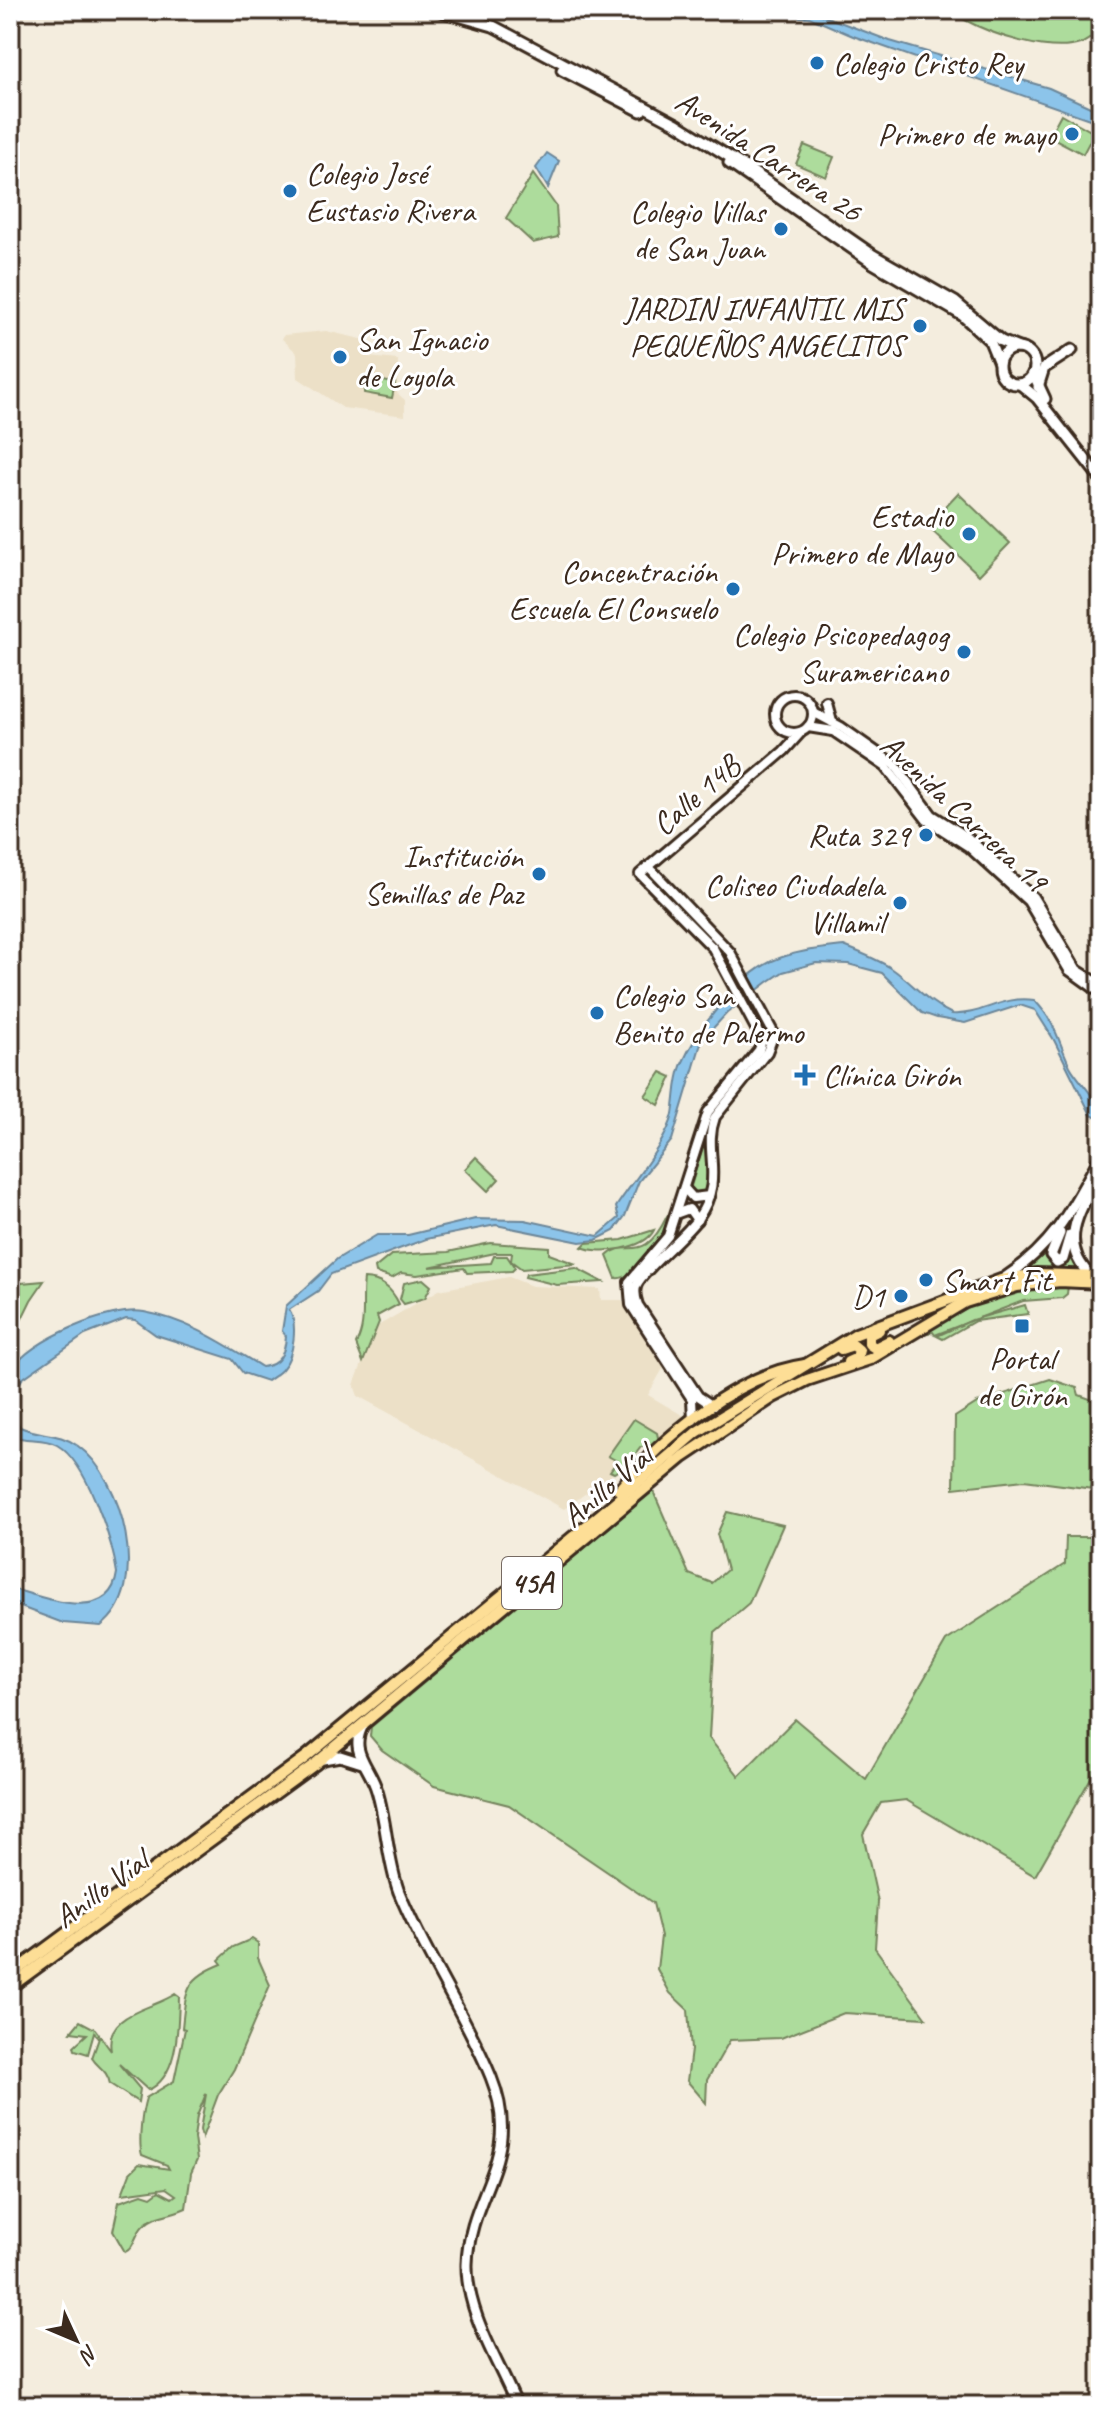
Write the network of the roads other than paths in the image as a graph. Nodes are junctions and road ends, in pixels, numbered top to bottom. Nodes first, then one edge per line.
1 (437, 10) edge
2 (450, 12) edge
3 (482, 24) junction
4 (1018, 348) junction
5 (1072, 350) dead end
6 (999, 363) junction
7 (1033, 373) junction
8 (1020, 384) junction
9 (1038, 391) junction
10 (1101, 471) edge
11 (1101, 479) edge
12 (827, 703) dead end
13 (813, 712) junction
14 (833, 722) junction
15 (804, 730) junction
16 (784, 731) junction
17 (784, 751) junction
18 (649, 867) junction
19 (1101, 985) edge
20 (1101, 993) edge
21 (1101, 1155) edge
22 (1101, 1172) edge
23 (684, 1188) junction
24 (710, 1195) junction
25 (677, 1213) junction
26 (697, 1220) junction
27 (1075, 1223) junction
28 (1062, 1226) junction
29 (1089, 1274) junction
30 (1101, 1276) edge
31 (1001, 1280) junction
32 (1101, 1283) edge
33 (909, 1314) junction
34 (916, 1329) junction
35 (815, 1362) junction
36 (826, 1375) junction
37 (715, 1406) junction
38 (693, 1420) junction
39 (601, 1514) junction
40 (364, 1724) junction
41 (315, 1764) junction
42 (365, 1765) junction
43 (10, 1975) edge
44 (10, 1987) edge
45 (517, 2406) edge

1 - 2 main road, Avenida Carrera 26
2 - 3 main road, Avenida Carrera 26
3 - 4 main road, Avenida Carrera 26
3 - 6 main road, Avenida Carrera 26
4 - 6 main road
4 - 7 main road
5 - 9 main road
6 - 8 main road
7 - 8 main road
7 - 9 main road
8 - 11 main road
9 - 10 main road
12 - 14 street
13 - 14 street, Avenida Carrera 19
13 - 15 street
13 - 16 street
14 - 19 street, Avenida Carrera 19
15 - 16 street
15 - 17 street, Calle 14B
15 - 20 street, Avenida Carrera 19
16 - 17 street, Calle 14B
17 - 18 street, Calle 14B
18 - 23 street, Calle 14B
18 - 24 street
21 - 28 main road
22 - 27 main road
23 - 24 street
23 - 25 street
24 - 26 street
25 - 26 street
25 - 38 street
26 - 37 street
27 - 28 main road
27 - 29 main road
28 - 31 main road
29 - 30 highway, Anillo Víal / 45A
29 - 31 highway, Anillo Víal / 45A
31 - 33 highway, Anillo Víal / 45A
32 - 34 highway, Anillo Víal / 45A
33 - 34 highway
33 - 35 highway, Anillo Víal / 45A
34 - 36 highway, Anillo Víal / 45A
35 - 36 highway
35 - 37 highway
35 - 39 highway, Anillo Víal / 45A
36 - 40 highway, Anillo Víal / 45A
37 - 38 highway
38 - 39 highway
39 - 43 highway, Anillo Víal / 45A
40 - 41 highway, Anillo Víal / 45A
40 - 42 main road
41 - 42 main road
41 - 44 highway, Anillo Víal / 45A
42 - 45 main road

